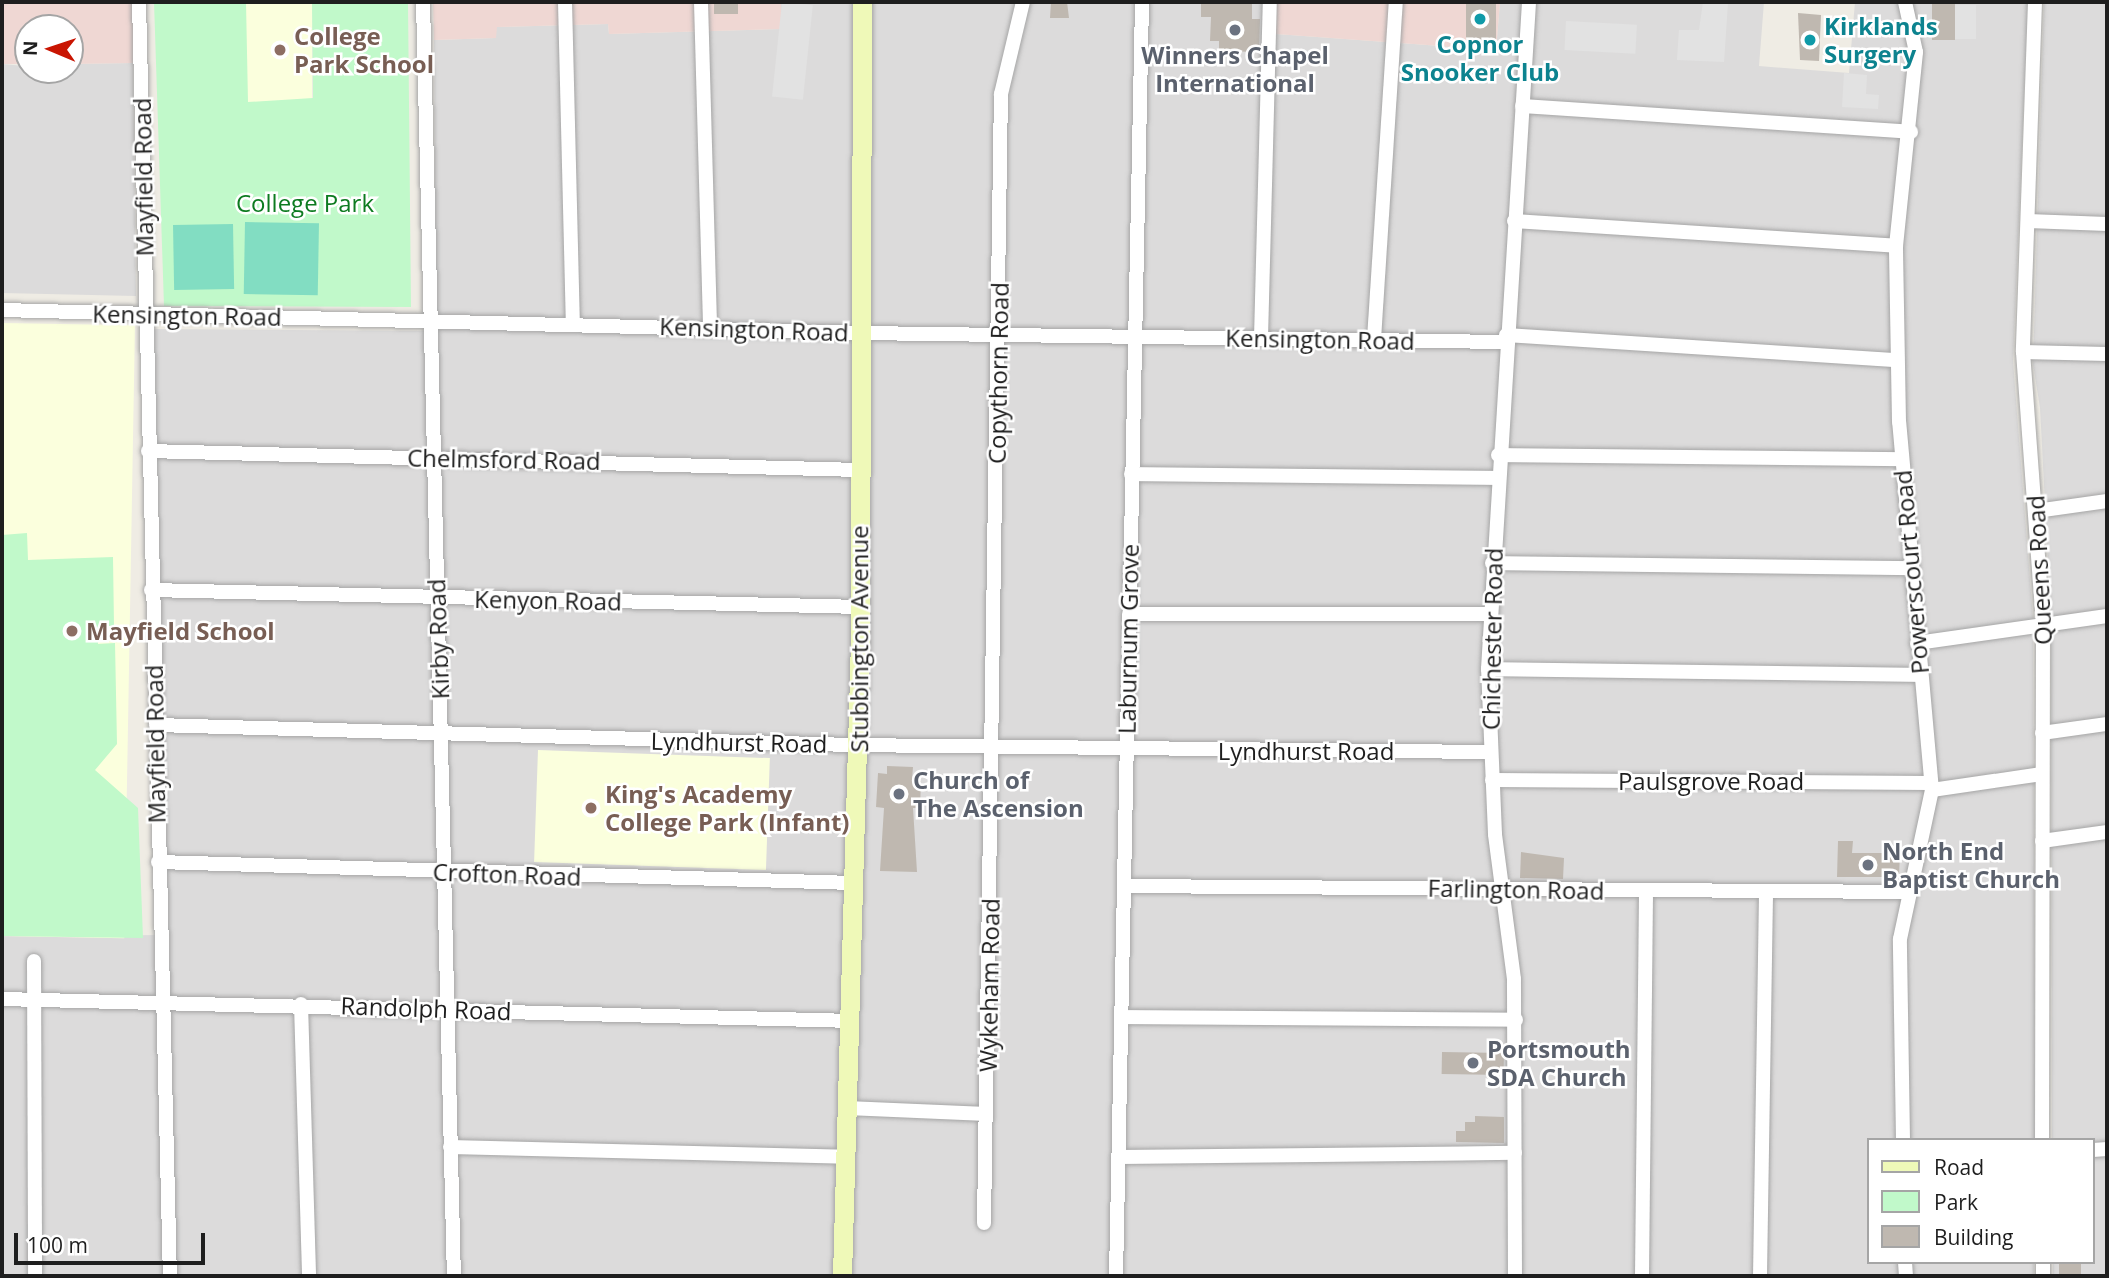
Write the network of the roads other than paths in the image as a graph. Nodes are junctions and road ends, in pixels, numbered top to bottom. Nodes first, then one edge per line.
1 (139, 2) edge
2 (423, 2) edge
3 (565, 2) edge
4 (701, 2) edge
5 (862, 2) edge
6 (1023, 2) edge
7 (1142, 2) edge
8 (1270, 2) edge
9 (1396, 2) edge
10 (1529, 2) edge
11 (1905, 2) edge
12 (2035, 2) edge
13 (1522, 106) junction
14 (1911, 132) junction
15 (1514, 221) junction
16 (2028, 221) junction
17 (2107, 224) edge
18 (1896, 246) junction
19 (2, 310) edge
20 (146, 314) junction
21 (430, 319) junction
22 (573, 324) junction
23 (710, 327) junction
24 (861, 333) junction
25 (998, 335) junction
26 (1135, 337) junction
27 (1261, 338) junction
28 (1506, 338) junction
29 (1374, 339) junction
30 (2023, 352) junction
31 (2107, 354) edge
32 (1897, 360) junction
33 (148, 451) junction
34 (1498, 454) junction
35 (433, 457) junction
36 (1902, 459) junction
37 (860, 470) junction
38 (1131, 474) junction
39 (1496, 478) junction
40 (2107, 501) edge
41 (2036, 511) junction
42 (1492, 563) junction
43 (1910, 568) junction
44 (151, 590) junction
45 (437, 597) junction
46 (860, 607) junction
47 (1129, 614) junction
48 (1489, 614) junction
49 (2107, 616) edge
50 (2043, 625) junction
51 (1917, 643) junction
52 (1488, 669) junction
53 (1919, 675) junction
54 (2107, 724) edge
55 (156, 725) junction
56 (2042, 733) junction
57 (440, 734) junction
58 (859, 745) junction
59 (993, 747) junction
60 (1126, 750) junction
61 (1490, 752) junction
62 (2042, 774) junction
63 (1492, 780) junction
64 (1931, 786) junction
65 (2107, 832) edge
66 (2042, 841) junction
67 (158, 862) junction
68 (444, 872) junction
69 (855, 883) junction
70 (1125, 886) junction
71 (1501, 888) junction
72 (1646, 891) junction
73 (1766, 891) junction
74 (1907, 892) junction
75 (34, 961) dead end
76 (2, 999) edge
77 (38, 999) junction
78 (163, 1001) junction
79 (301, 1004) junction
80 (447, 1009) junction
81 (1122, 1017) junction
82 (1516, 1020) junction
83 (850, 1021) junction
84 (848, 1108) junction
85 (986, 1114) junction
86 (1903, 1138) edge
87 (2042, 1138) edge
88 (450, 1147) junction
89 (1515, 1153) junction
90 (846, 1157) junction
91 (1119, 1157) junction
92 (984, 1223) dead end
93 (35, 1276) edge
94 (170, 1276) edge
95 (309, 1276) edge
96 (454, 1276) edge
97 (842, 1276) edge
98 (1116, 1276) edge
99 (1515, 1276) edge
100 (1642, 1276) edge
101 (1760, 1276) edge

1 - 20 street, Mayfield Road
2 - 21 street, Kirby Road
3 - 22 street
4 - 23 street
5 - 24 street, Stubbington Avenue
6 - 25 street, Copythorn Road
7 - 26 street, Laburnum Grove
8 - 27 street
9 - 29 street
10 - 13 street, Chichester Road
11 - 14 street, Powerscourt Road
12 - 16 street, Queens Road
13 - 14 street
13 - 15 street, Chichester Road
14 - 18 street, Powerscourt Road
15 - 18 street
15 - 28 street, Chichester Road
16 - 17 street
16 - 30 street, Queens Road
18 - 32 street, Powerscourt Road
19 - 20 street, Kensington Road
20 - 21 street, Kensington Road
20 - 33 street, Mayfield Road
21 - 22 street, Kensington Road
21 - 35 street, Kirby Road
22 - 23 street, Kensington Road
23 - 24 street, Kensington Road
24 - 25 street, Kensington Road
24 - 37 street, Stubbington Avenue
25 - 26 street, Kensington Road
25 - 59 street, Copythorn Road
26 - 27 street, Kensington Road
26 - 38 street, Laburnum Grove
27 - 29 street, Kensington Road
28 - 29 street, Kensington Road
28 - 32 street, Kensington Road
28 - 34 street, Chichester Road
30 - 31 street
30 - 41 street, Queens Road
32 - 36 street, Powerscourt Road
33 - 35 street, Chelmsford Road
33 - 44 street, Mayfield Road
34 - 36 street
34 - 39 street, Chichester Road
35 - 37 street, Chelmsford Road
35 - 45 street, Kirby Road
36 - 43 street, Powerscourt Road
37 - 46 street, Stubbington Avenue
38 - 39 street
38 - 47 street, Laburnum Grove
39 - 42 street, Chichester Road
40 - 41 street
41 - 50 street, Queens Road
42 - 43 street
42 - 48 street, Chichester Road
43 - 51 street, Powerscourt Road
44 - 45 street, Kenyon Road
44 - 55 street, Mayfield Road
45 - 46 street, Kenyon Road
45 - 57 street, Kirby Road
46 - 58 street, Stubbington Avenue
47 - 48 street
47 - 60 street, Laburnum Grove
48 - 52 street, Chichester Road
49 - 50 street
50 - 51 street
50 - 56 street, Queens Road
51 - 53 street, Powerscourt Road
52 - 53 street
52 - 61 street, Chichester Road
53 - 64 street, Powerscourt Road
54 - 56 street
55 - 57 street, Lyndhurst Road
55 - 67 street, Mayfield Road
56 - 62 street, Queens Road
57 - 58 street, Lyndhurst Road
57 - 68 street, Kirby Road
58 - 59 street, Lyndhurst Road
58 - 69 street, Stubbington Avenue
59 - 60 street, Lyndhurst Road
59 - 85 street, Wykeham Road
60 - 61 street, Lyndhurst Road
60 - 70 street, Laburnum Grove
61 - 63 street, Chichester Road
62 - 64 street, Paulsgrove Road
62 - 66 street, Queens Road
63 - 64 street, Paulsgrove Road
63 - 71 street, Chichester Road
64 - 74 street, Powerscourt Road
65 - 66 street
66 - 87 street, Queens Road
67 - 68 street, Crofton Road
67 - 78 street, Mayfield Road
68 - 69 street, Crofton Road
68 - 80 street, Kirby Road
69 - 83 street, Stubbington Avenue
70 - 71 street, Farlington Road
70 - 81 street, Laburnum Grove
71 - 72 street, Farlington Road
71 - 82 street, Chichester Road
72 - 73 street, Farlington Road
72 - 100 street
73 - 74 street, Farlington Road
73 - 101 street
74 - 86 street, Powerscourt Road
75 - 77 street
76 - 77 street, Randolph Road
77 - 78 street, Randolph Road
77 - 93 street
78 - 79 street, Randolph Road
78 - 94 street, Mayfield Road
79 - 80 street, Randolph Road
79 - 95 street
80 - 83 street, Randolph Road
80 - 88 street, Kirby Road
81 - 82 street
81 - 91 street, Laburnum Grove
82 - 89 street, Chichester Road
83 - 84 street, Stubbington Avenue
84 - 85 street
84 - 90 street, Stubbington Avenue
85 - 92 street, Wykeham Road
88 - 90 street
88 - 96 street, Kirby Road
89 - 91 street
89 - 99 street, Chichester Road
90 - 97 street, Stubbington Avenue
91 - 98 street, Laburnum Grove

